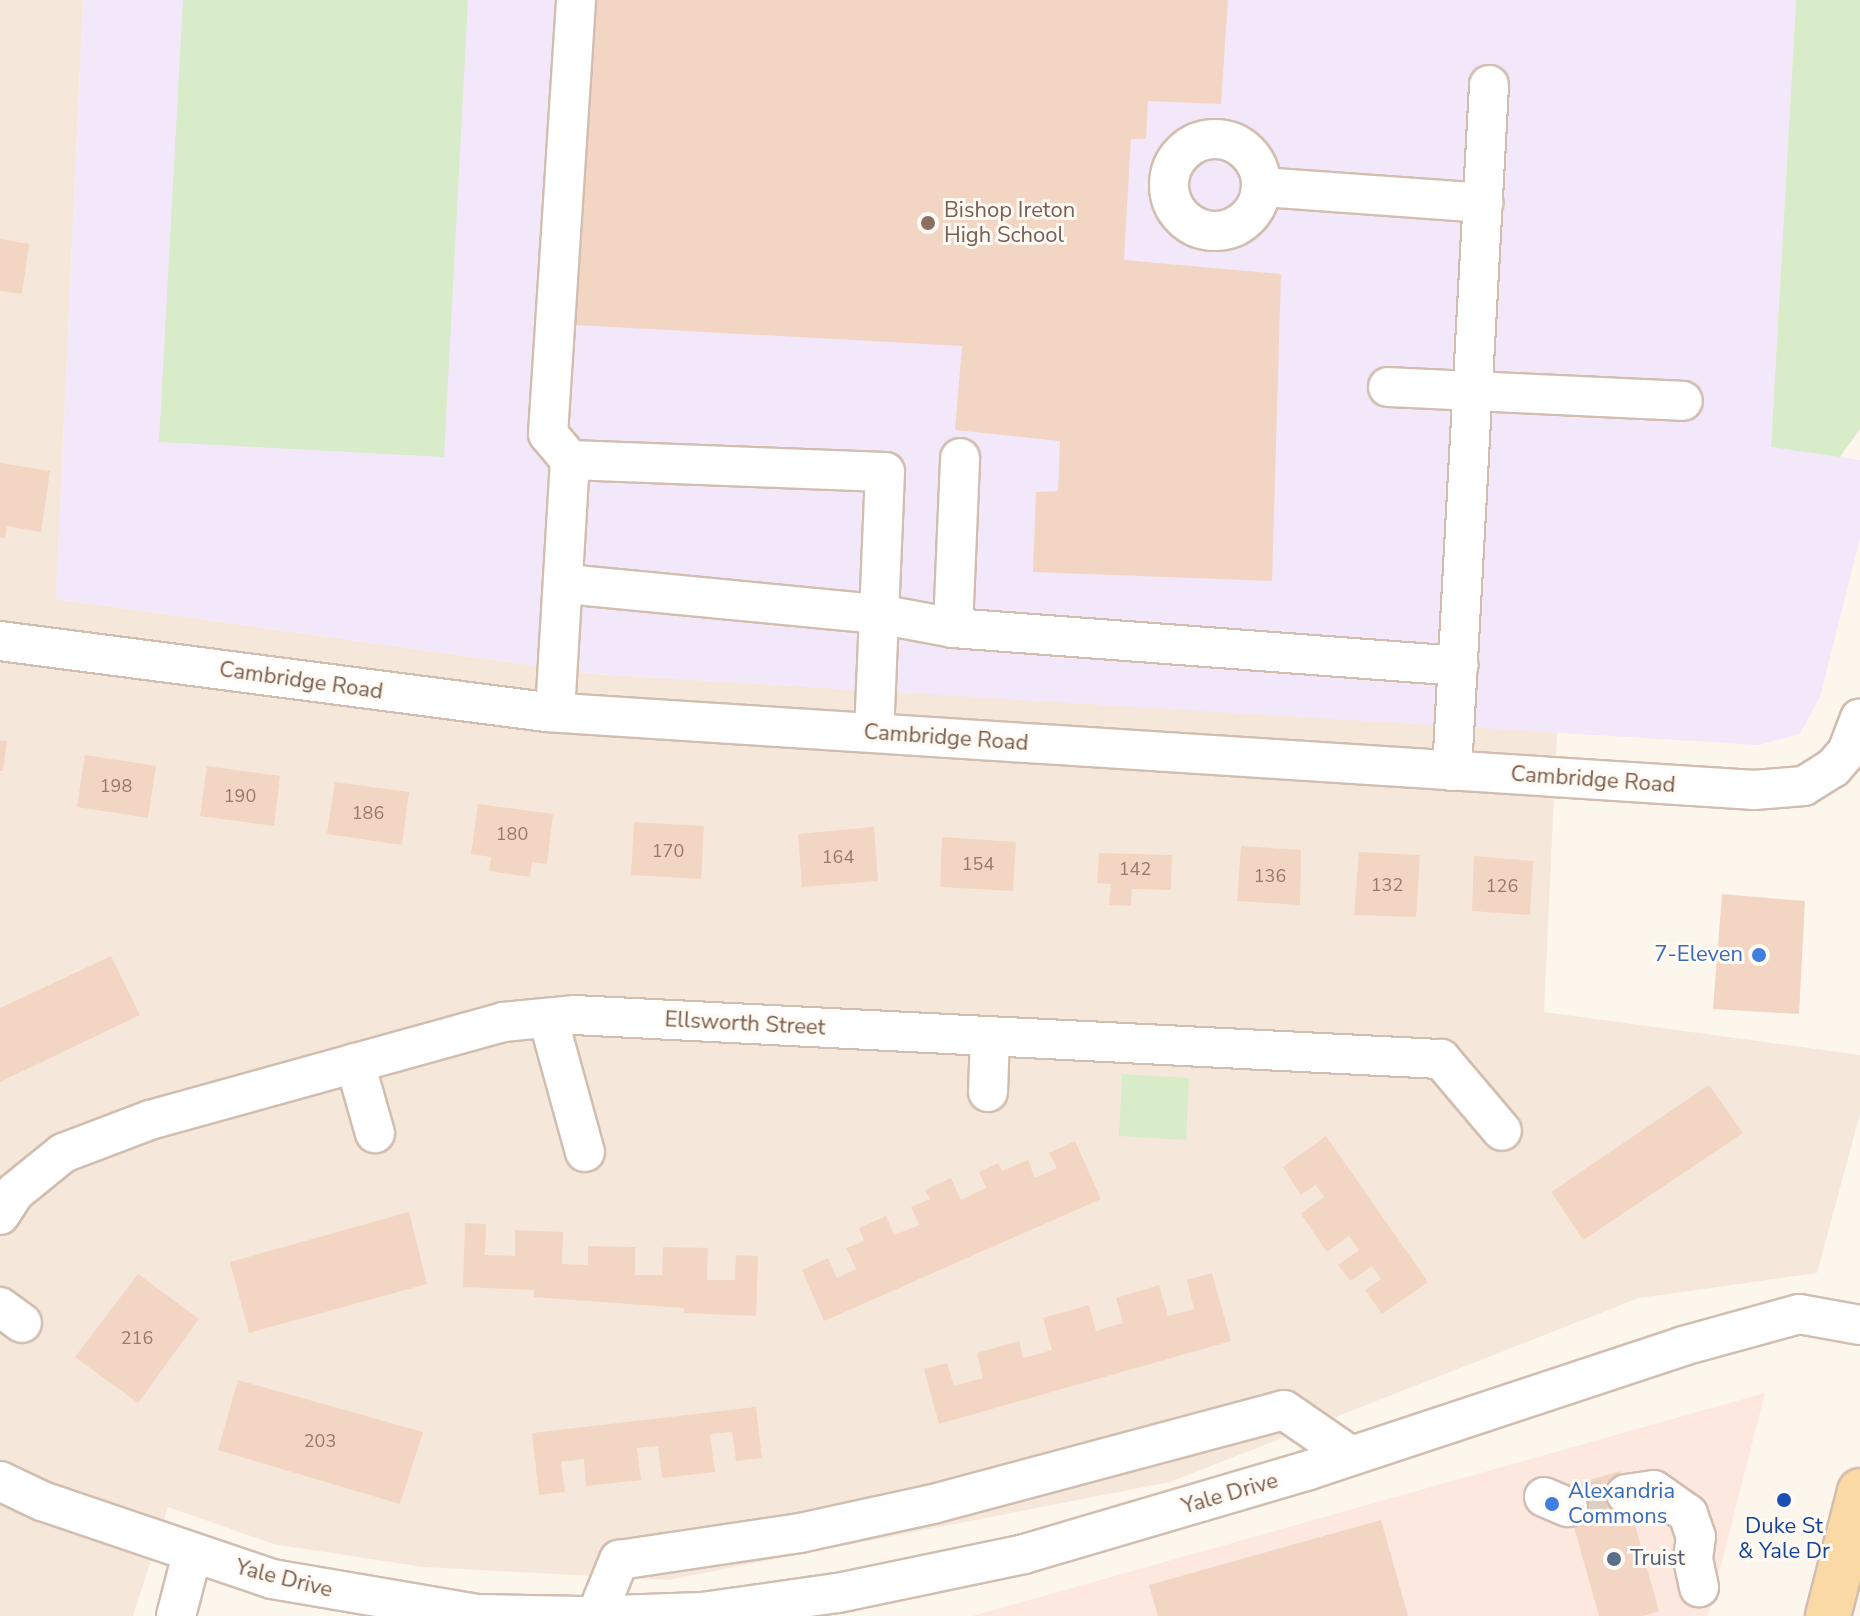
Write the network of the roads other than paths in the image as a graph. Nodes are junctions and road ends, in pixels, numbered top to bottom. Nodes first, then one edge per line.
1 (576, 0) edge
2 (1489, 85) dead end
3 (1262, 187) dead end
4 (1483, 203) junction
5 (1388, 387) dead end
6 (1473, 391) junction
7 (1683, 401) dead end
8 (960, 458) dead end
9 (570, 460) junction
10 (566, 584) junction
11 (879, 614) junction
12 (953, 628) junction
13 (0, 641) edge
14 (1459, 666) junction
15 (555, 712) junction
16 (1860, 718) edge
17 (874, 733) junction
18 (1452, 771) junction
19 (548, 1018) junction
20 (990, 1036) junction
21 (355, 1063) junction
22 (988, 1092) dead end
23 (1502, 1131) dead end
24 (375, 1133) dead end
25 (585, 1152) dead end
26 (0, 1215) edge
27 (1860, 1325) edge
28 (1351, 1456) junction
29 (0, 1481) edge
30 (1626, 1494) tunnel mouth
31 (1858, 1506) edge
32 (192, 1554) junction
33 (1699, 1587) dead end
34 (176, 1616) edge
35 (584, 1616) edge
36 (596, 1616) edge
37 (1828, 1616) edge

1 - 9 street
2 - 4 street
3 - 4 street
4 - 6 street
5 - 6 street
6 - 7 street
6 - 14 street
8 - 12 street
9 - 10 street
9 - 11 street
10 - 11 street
10 - 15 street
11 - 12 street
11 - 17 street
12 - 14 street
13 - 15 street, Cambridge Road
14 - 18 street
15 - 17 street, Cambridge Road
16 - 18 street, Cambridge Road
17 - 18 street, Cambridge Road
19 - 20 street, Ellsworth Street
19 - 21 street, Ellsworth Street
19 - 25 street
20 - 22 street
20 - 23 street, Ellsworth Street
21 - 24 street
21 - 26 street, Ellsworth Street
27 - 28 street, Yale Drive
28 - 36 street, Yale Drive
28 - 36 street
29 - 32 street, Yale Drive
30 - 33 street
31 - 37 main road
32 - 34 street
32 - 35 street, Yale Drive
35 - 36 street, Yale Drive

